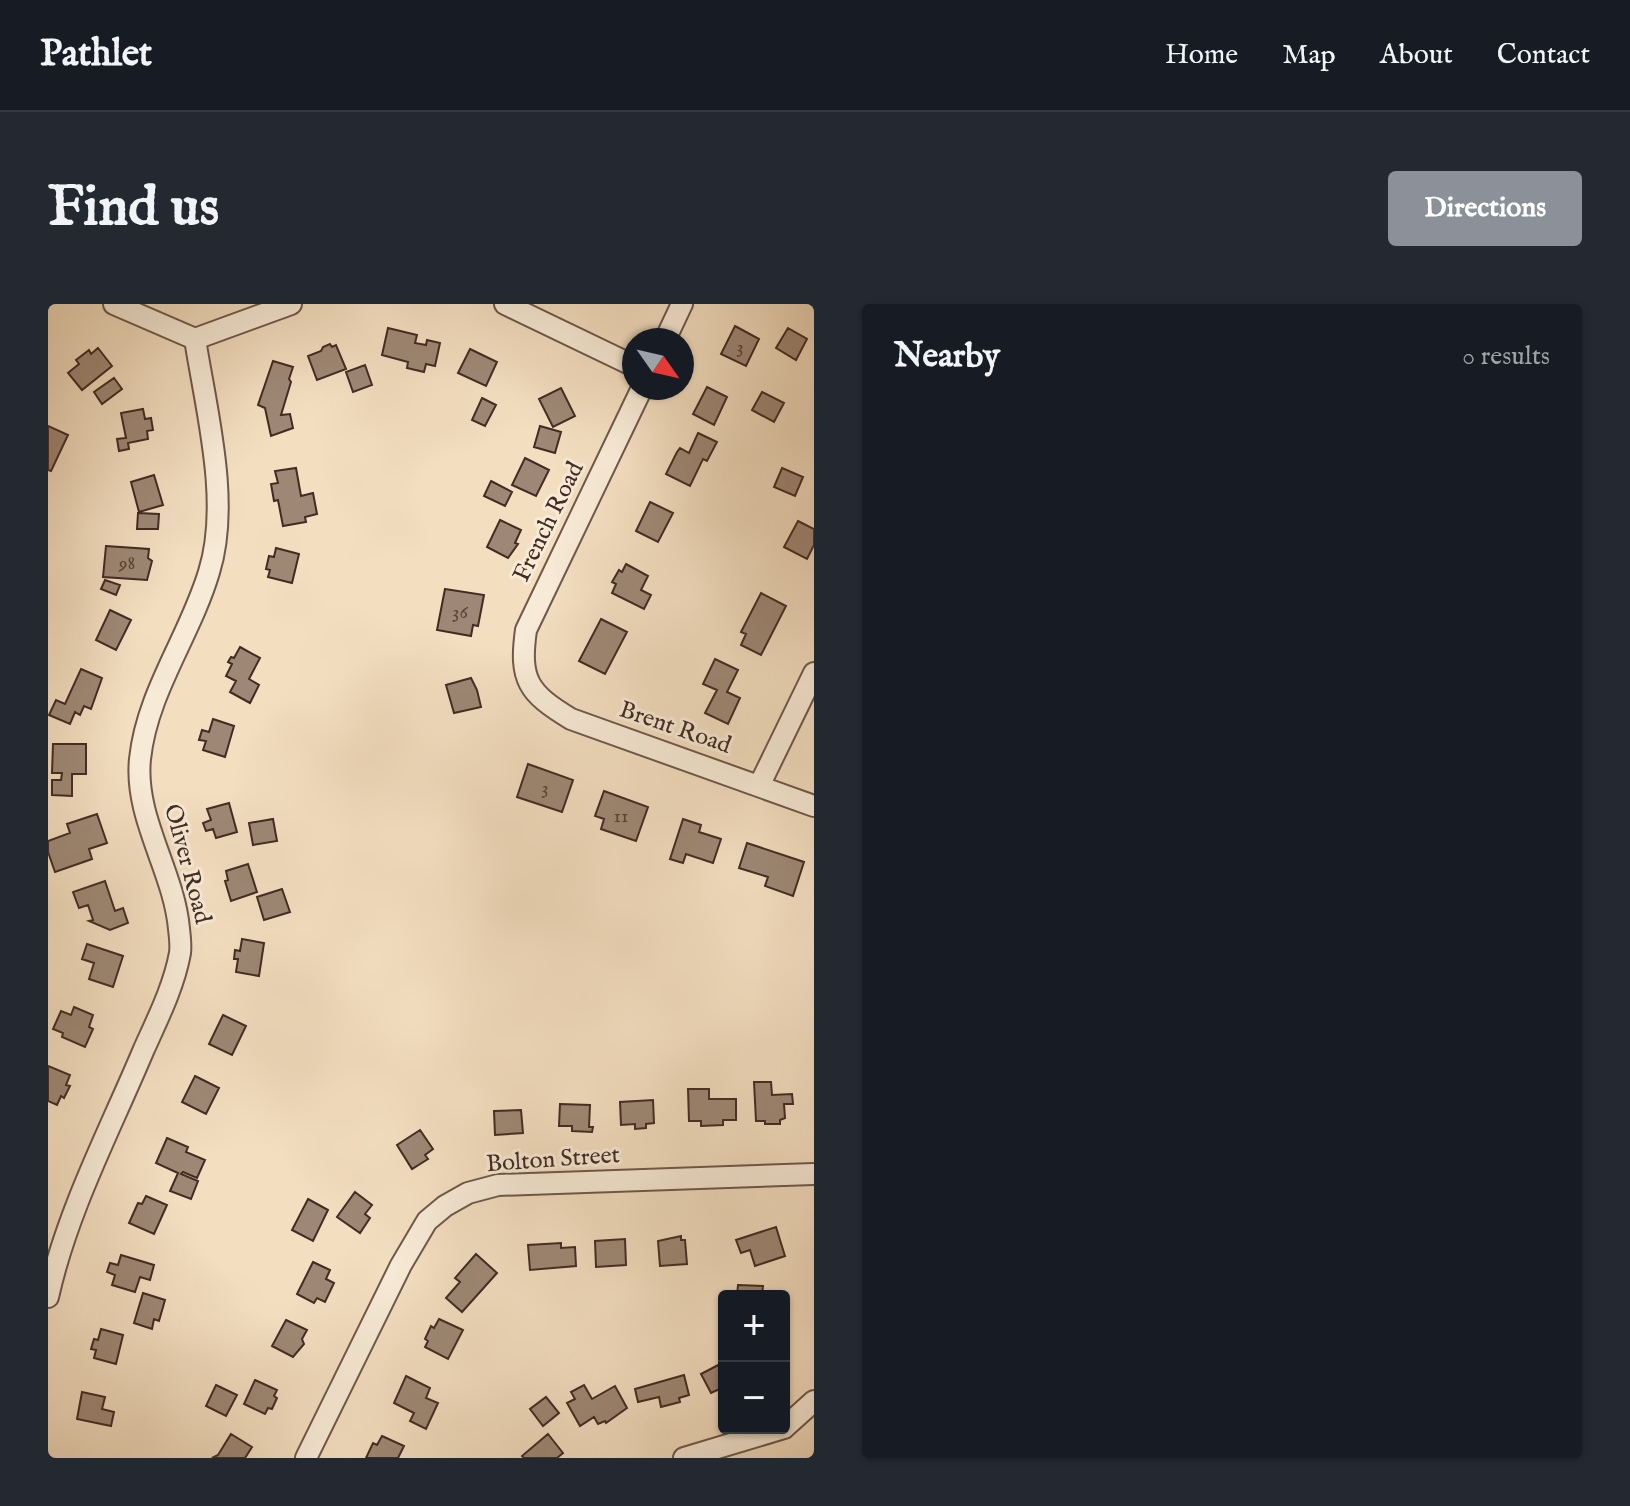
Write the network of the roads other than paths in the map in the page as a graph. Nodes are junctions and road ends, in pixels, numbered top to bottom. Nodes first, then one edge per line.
1 (114, 304) edge
2 (291, 304) edge
3 (505, 304) edge
4 (682, 304) edge
5 (671, 328) edge
6 (195, 339) junction
7 (622, 360) edge
8 (636, 400) edge
9 (814, 673) edge
10 (529, 683) joint
11 (759, 786) junction
12 (814, 806) edge
13 (814, 1174) edge
14 (48, 1297) edge
15 (814, 1401) edge
16 (790, 1423) edge
17 (764, 1434) edge
18 (306, 1458) edge
19 (684, 1458) edge

1 - 6 street
2 - 6 street
3 - 7 street
4 - 5 street
6 - 14 street, Oliver Road
8 - 10 street, French Road
9 - 11 street
10 - 11 street, Brent Road
11 - 12 street, Brent Road
13 - 18 street, Bolton Street
15 - 16 street
17 - 19 street

